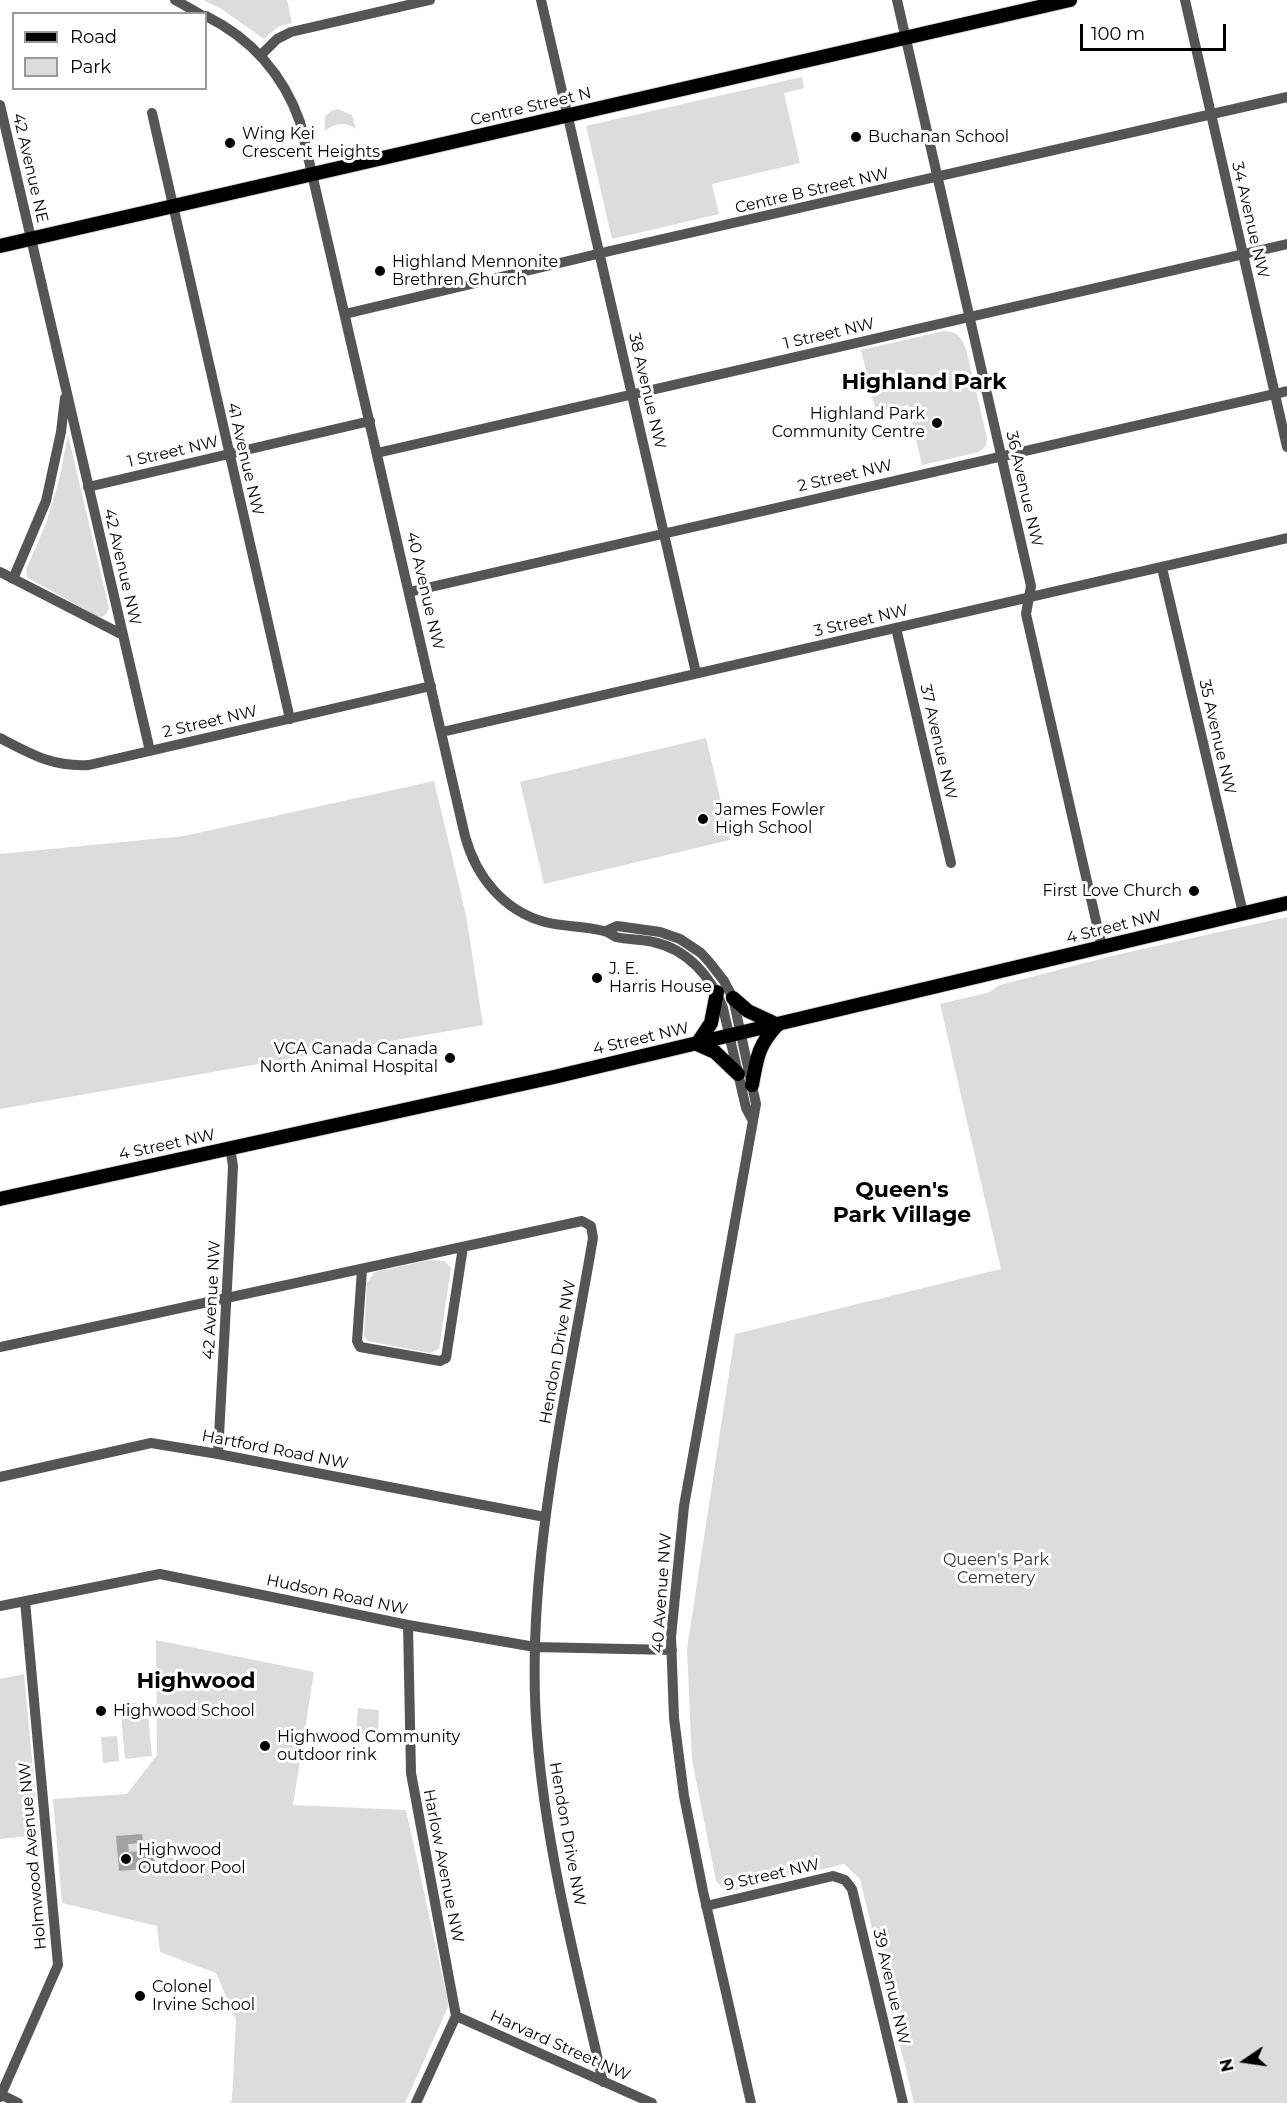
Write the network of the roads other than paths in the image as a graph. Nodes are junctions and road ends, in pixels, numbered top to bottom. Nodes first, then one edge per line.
1 (175, 0) edge
2 (430, 0) edge
3 (542, 0) edge
4 (897, 0) edge
5 (1070, 0) edge
6 (1185, 0) edge
7 (196, 12) edge
8 (207, 17) edge
9 (905, 38) junction
10 (261, 55) junction
11 (1287, 98) edge
12 (0, 105) edge
13 (152, 114) dead end
14 (1211, 115) junction
15 (568, 116) junction
16 (313, 174) junction
17 (937, 177) junction
18 (172, 205) junction
19 (31, 238) junction
20 (1287, 244) edge
21 (0, 246) edge
22 (600, 254) junction
23 (1243, 255) junction
24 (345, 314) junction
25 (969, 318) junction
26 (66, 389) junction
27 (1287, 391) edge
28 (632, 394) junction
29 (1275, 394) junction
30 (370, 421) junction
31 (1287, 447) edge
32 (377, 453) junction
33 (228, 454) junction
34 (1001, 456) junction
35 (88, 487) junction
36 (664, 532) junction
37 (1287, 538) edge
38 (1162, 568) junction
39 (0, 572) edge
40 (13, 579) junction
41 (409, 592) junction
42 (1029, 598) junction
43 (896, 628) junction
44 (123, 635) junction
45 (696, 673) junction
46 (431, 686) junction
47 (290, 719) junction
48 (442, 732) junction
49 (0, 738) edge
50 (150, 751) junction
51 (951, 863) dead end
52 (1287, 903) edge
53 (1243, 913) junction
54 (606, 931) junction
55 (1102, 947) junction
56 (717, 992) junction
57 (733, 998) junction
58 (778, 1025) junction
59 (735, 1035) junction
60 (697, 1044) junction
61 (738, 1074) junction
62 (752, 1085) junction
63 (752, 1119) junction
64 (230, 1148) junction
65 (0, 1199) edge
66 (463, 1247) junction
67 (362, 1270) junction
68 (226, 1298) junction
69 (0, 1347) edge
70 (218, 1454) junction
71 (0, 1477) edge
72 (545, 1517) junction
73 (25, 1601) junction
74 (0, 1606) edge
75 (408, 1625) junction
76 (535, 1647) junction
77 (672, 1650) junction
78 (845, 1880) joint
79 (706, 1906) junction
80 (456, 2016) junction
81 (603, 2082) junction
82 (0, 2095) edge
83 (18, 2103) edge
84 (416, 2103) edge
85 (652, 2103) edge
86 (751, 2103) edge
87 (903, 2103) edge

1 - 7 street
2 - 10 street
3 - 15 street, 38 Avenue NW
4 - 9 street, 36 Avenue NW
5 - 9 main road, Centre Street N
6 - 14 street, 34 Avenue NW
8 - 10 street, 40 Avenue NW
9 - 15 main road, Centre Street N
9 - 17 street, 36 Avenue NW
10 - 16 street, 40 Avenue NW
11 - 14 street, Centre B Street NW
12 - 19 street, 42 Avenue NE
13 - 18 street, 41 Avenue NW
14 - 17 street, Centre B Street NW
14 - 23 street, 34 Avenue NW
15 - 16 main road, Centre Street N
15 - 22 street, 38 Avenue NW
16 - 18 main road, Centre Street N
16 - 24 street, 40 Avenue NW
17 - 22 street, Centre B Street NW
17 - 25 street, 36 Avenue NW
18 - 19 main road, Centre Street N
18 - 33 street, 41 Avenue NW
19 - 21 main road, Centre Street N
19 - 26 street, 42 Avenue NW
20 - 23 street, 1 Street NW
22 - 24 street, Centre B Street NW
22 - 28 street, 38 Avenue NW
23 - 25 street, 1 Street NW
23 - 29 street, 34 Avenue NW
24 - 30 street, 40 Avenue NW
25 - 28 street, 1 Street NW
25 - 34 street, 36 Avenue NW
26 - 35 street, 42 Avenue NW
26 - 40 street, 42 Avenue NW
27 - 29 street, 2 Street NW
28 - 32 street, 1 Street NW
28 - 36 street, 38 Avenue NW
29 - 31 street, 34 Avenue NW
29 - 34 street, 2 Street NW
30 - 32 street, 40 Avenue NW
30 - 33 street, 1 Street NW
32 - 41 street, 40 Avenue NW
33 - 35 street, 1 Street NW
33 - 47 street, 41 Avenue NW
34 - 36 street, 2 Street NW
34 - 42 street, 36 Avenue NW
35 - 44 street, 42 Avenue NW
36 - 41 street, 2 Street NW
36 - 45 street, 38 Avenue NW
37 - 38 street, 3 Street NW
38 - 42 street, 3 Street NW
38 - 53 street, 35 Avenue NW
39 - 40 street
40 - 44 street
41 - 46 street, 40 Avenue NW
42 - 43 street, 3 Street NW
42 - 55 street, 36 Avenue NW
43 - 45 street, 3 Street NW
43 - 51 street, 37 Avenue NW
44 - 50 street, 42 Avenue NW
45 - 48 street, 3 Street NW
46 - 47 street, 2 Street NW
46 - 48 street, 40 Avenue NW
47 - 50 street, 2 Street NW
48 - 54 street, 40 Avenue NW
49 - 50 street, 2 Street NW
52 - 53 main road, 4 Street NW
53 - 55 main road, 4 Street NW
54 - 56 street, 40 Avenue NW
54 - 57 street, 40 Avenue NW
55 - 58 main road, 4 Street NW
56 - 59 street, 40 Avenue NW
56 - 60 main road
57 - 58 main road
57 - 59 street, 40 Avenue NW
58 - 59 main road, 4 Street NW
58 - 62 main road
59 - 60 main road, 4 Street NW
59 - 61 street, 40 Avenue NW
59 - 62 street, 40 Avenue NW
60 - 61 main road
60 - 64 main road, 4 Street NW
61 - 63 street, 40 Avenue NW
62 - 63 street, 40 Avenue NW
63 - 77 street, 40 Avenue NW
64 - 65 main road, 4 Street NW
64 - 68 street, 42 Avenue NW
66 - 67 street, Hendon Drive NW
66 - 67 street
66 - 72 street, Hendon Drive NW
67 - 68 street, Hendon Drive NW
68 - 69 street, Hendon Drive NW
68 - 70 street, 42 Avenue NW
70 - 71 street, Hartford Road NW
70 - 72 street, Hartford Road NW
72 - 76 street, Hendon Drive NW
73 - 74 street, Hudson Road NW
73 - 75 street, Hudson Road NW
73 - 82 street, Holmwood Avenue NW
75 - 76 street, Hudson Road NW
75 - 80 street, Harlow Avenue NW
76 - 77 street, Hudson Road NW
76 - 81 street, Hendon Drive NW
77 - 79 street, 40 Avenue NW
78 - 79 street, 9 Street NW
78 - 87 street, 39 Avenue NW
79 - 86 street, 40 Avenue NW
80 - 81 street, Harvard Street NW
80 - 84 street
81 - 85 street, Harvard Street NW
82 - 83 street

